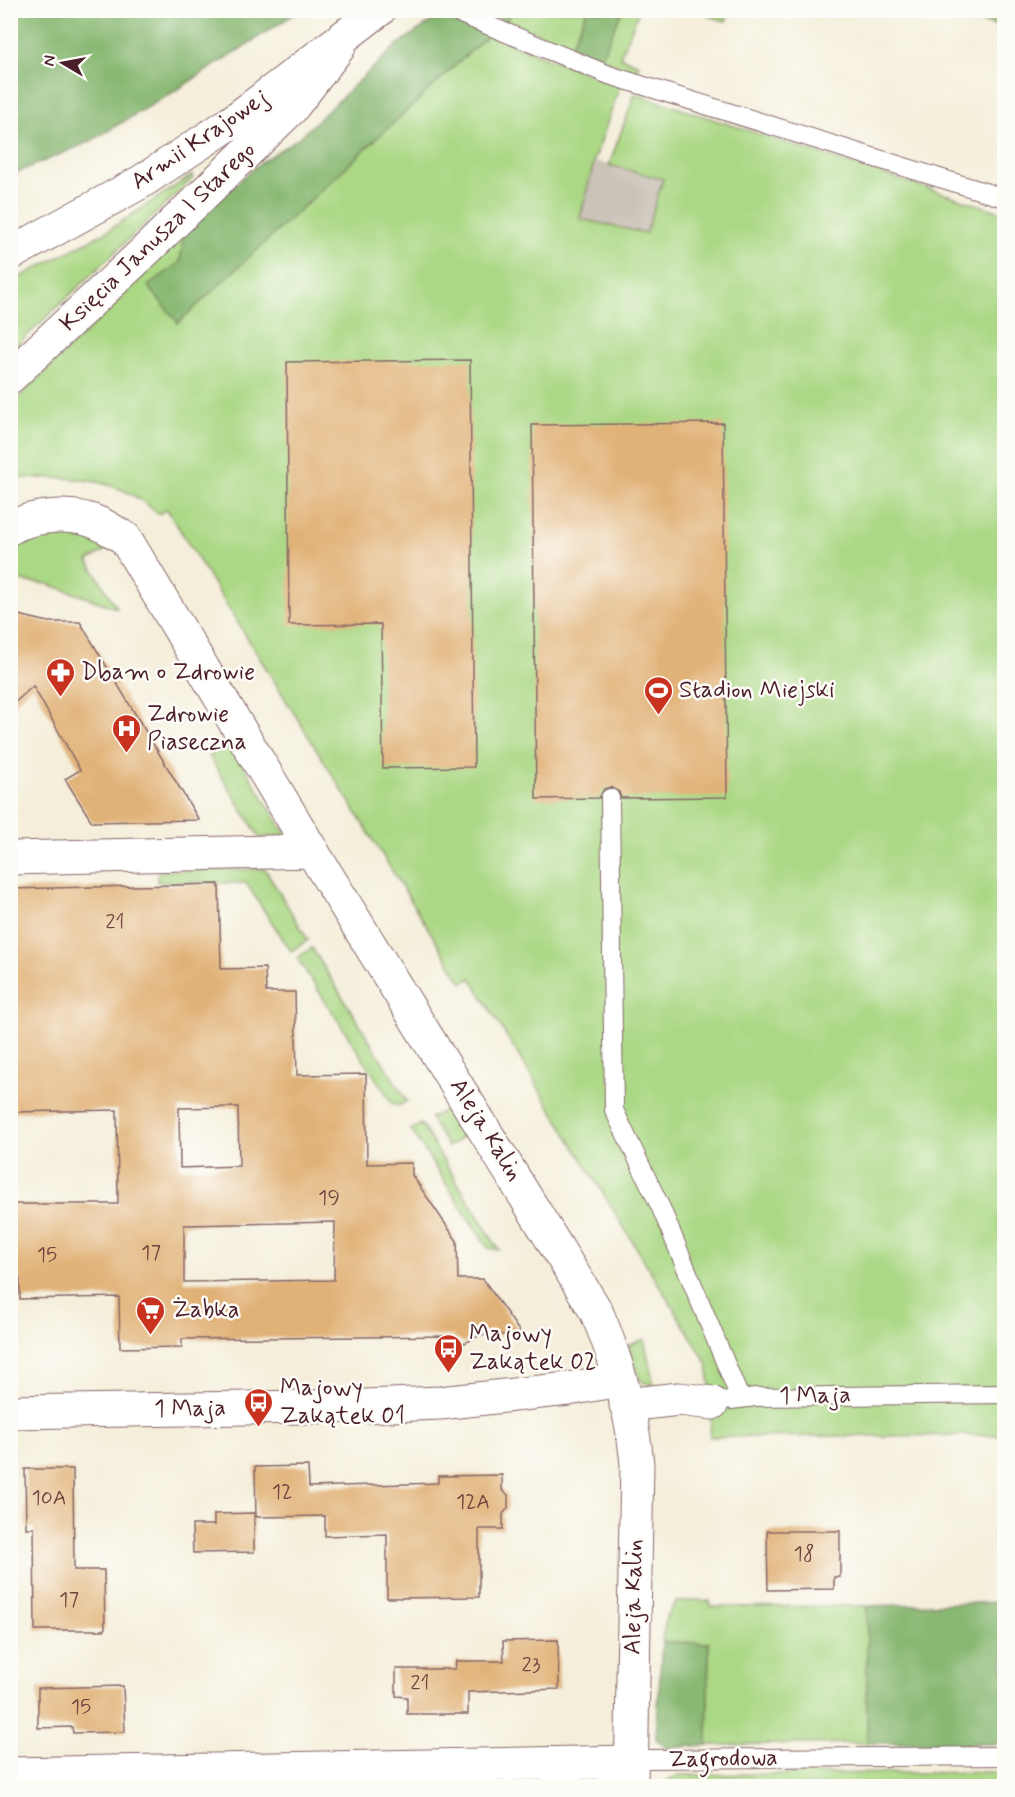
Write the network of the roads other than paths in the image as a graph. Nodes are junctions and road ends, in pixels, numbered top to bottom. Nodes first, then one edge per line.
1 (379, 10) edge
2 (451, 10) edge
3 (346, 37) junction
4 (1005, 198) edge
5 (10, 254) edge
6 (10, 377) edge
7 (10, 528) edge
8 (610, 798) dead end
9 (312, 851) junction
10 (10, 858) edge
11 (623, 1392) junction
12 (1005, 1394) edge
13 (726, 1400) junction
14 (10, 1412) edge
15 (1005, 1756) edge
16 (10, 1774) edge
17 (631, 1774) edge

1 - 3 street, Armii Krajowej
2 - 4 lane
3 - 5 street, Armii Krajowej
3 - 6 street, Księcia Janusza I Starego
7 - 9 street, Aleja Kalin
8 - 13 lane
9 - 10 street
9 - 11 street, Aleja Kalin
11 - 13 street, 1 Maja
11 - 14 street, 1 Maja
11 - 17 street, Aleja Kalin
12 - 13 lane, 1 Maja
15 - 17 lane, Zagrodowa
16 - 17 street, Zagrodowa

